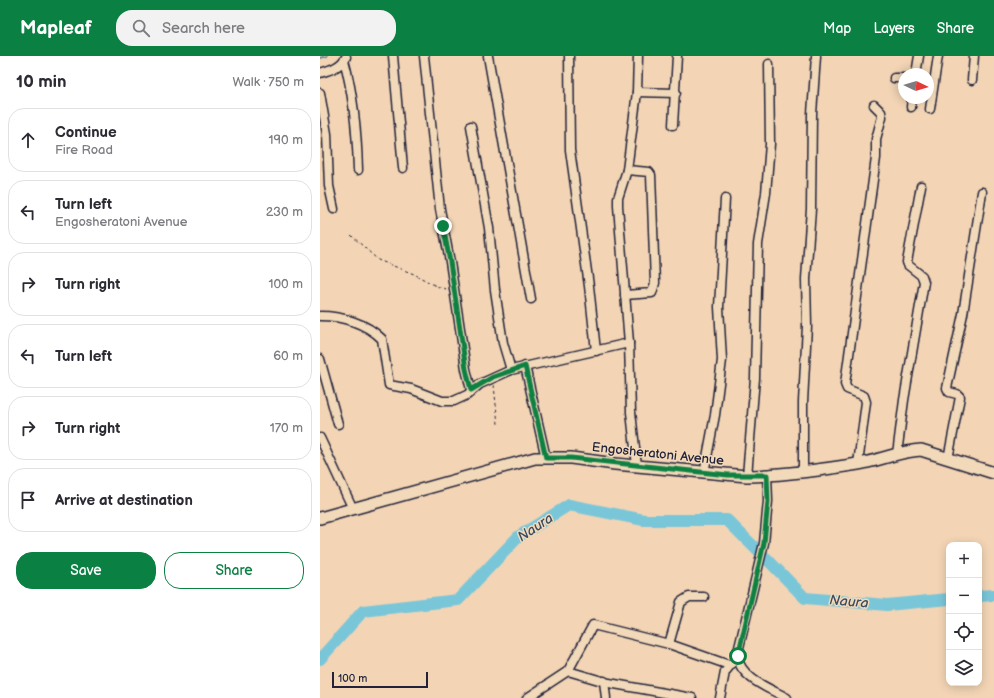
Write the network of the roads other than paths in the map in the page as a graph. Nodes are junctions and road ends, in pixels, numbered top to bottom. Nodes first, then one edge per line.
1 (393, 56) edge
2 (424, 56) edge
3 (488, 56) edge
4 (569, 56) edge
5 (638, 56) edge
6 (677, 56) edge
7 (816, 56) edge
8 (919, 56) edge
9 (938, 56) edge
10 (974, 56) edge
11 (345, 58) edge
12 (769, 64) dead end
13 (917, 68) edge
14 (320, 73) edge
15 (894, 78) dead end
16 (898, 78) edge
17 (972, 80) dead end
18 (637, 92) junction
19 (320, 93) edge
20 (676, 93) junction
21 (911, 104) edge
22 (874, 105) dead end
23 (911, 107) dead end
24 (930, 109) dead end
25 (673, 125) dead end
26 (471, 126) dead end
27 (403, 168) dead end
28 (358, 170) dead end
29 (627, 170) junction
30 (921, 186) dead end
31 (982, 192) dead end
32 (725, 199) dead end
33 (334, 209) dead end
34 (625, 295) junction
35 (531, 299) dead end
36 (320, 316) edge
37 (629, 343) junction
38 (596, 350) junction
39 (320, 359) edge
40 (525, 366) junction
41 (511, 370) junction
42 (471, 390) junction
43 (338, 424) dead end
44 (320, 438) edge
45 (897, 454) junction
46 (546, 458) junction
47 (948, 459) junction
48 (858, 464) junction
49 (637, 466) junction
50 (803, 471) junction
51 (704, 473) junction
52 (994, 473) edge
53 (767, 475) junction
54 (747, 476) junction
55 (353, 509) junction
56 (320, 518) edge
57 (704, 597) dead end
58 (669, 644) junction
59 (738, 658) junction
60 (729, 665) junction
61 (568, 671) junction
62 (604, 681) junction
63 (527, 698) edge
64 (606, 698) edge
65 (692, 698) edge
66 (720, 698) edge
67 (787, 698) edge

1 - 27 street
2 - 42 street
3 - 35 street
4 - 38 street
5 - 18 street
6 - 20 street
7 - 50 street
8 - 13 street
9 - 24 street
10 - 17 street
11 - 14 street
11 - 28 street
12 - 54 street
15 - 16 street
18 - 20 street
18 - 29 street
19 - 33 street
20 - 25 street
21 - 23 street
22 - 48 street
26 - 41 street
29 - 34 street
29 - 34 street
30 - 45 street
31 - 47 street
32 - 51 street
34 - 37 street
36 - 42 street
37 - 38 street
37 - 49 street
38 - 40 street
39 - 43 street
40 - 41 street
40 - 46 street
41 - 42 street
44 - 55 street
45 - 47 street, Engosheratoni Avenue
45 - 48 street, Engosheratoni Avenue
46 - 49 street, Engosheratoni Avenue
46 - 55 street, Engosheratoni Avenue
47 - 52 street, Engosheratoni Avenue
48 - 50 street, Engosheratoni Avenue
49 - 51 street, Engosheratoni Avenue
50 - 53 street, Engosheratoni Avenue
51 - 54 street, Engosheratoni Avenue
53 - 54 street, Engosheratoni Avenue
53 - 59 street
55 - 56 street, Engosheratoni Avenue
57 - 58 street
58 - 60 street
58 - 61 street
59 - 60 street
59 - 67 street
60 - 66 street
61 - 62 street
61 - 63 street
62 - 64 street
62 - 65 street

